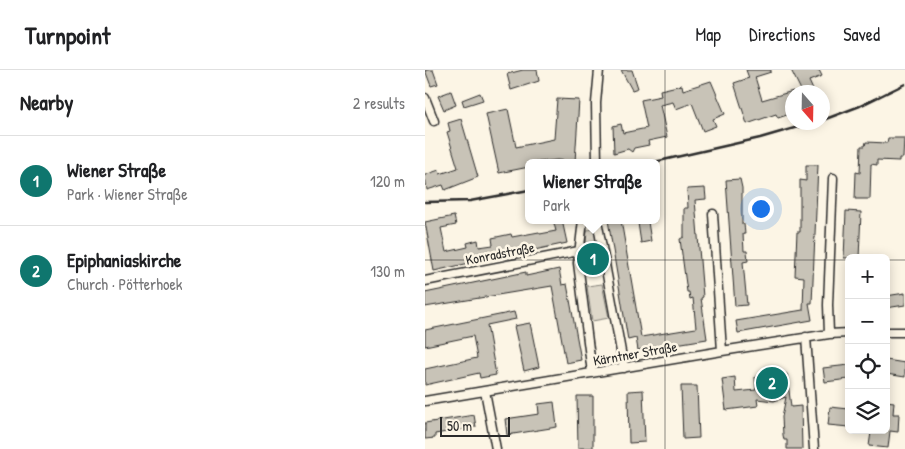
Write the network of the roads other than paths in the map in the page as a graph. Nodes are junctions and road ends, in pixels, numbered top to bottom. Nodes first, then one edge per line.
1 (599, 70) edge
2 (425, 98) edge
3 (434, 121) dead end
4 (597, 159) edge
5 (833, 178) dead end
6 (713, 214) dead end
7 (582, 224) edge
8 (598, 224) edge
9 (579, 251) junction
10 (425, 281) edge
11 (890, 332) edge
12 (905, 332) edge
13 (845, 333) edge
14 (829, 334) junction
15 (806, 337) junction
16 (723, 351) junction
17 (624, 368) junction
18 (592, 373) junction
19 (485, 390) junction
20 (425, 402) edge
21 (496, 449) edge
22 (814, 449) edge

1 - 4 street
2 - 3 street
5 - 14 street
6 - 16 street
7 - 9 street
8 - 17 street
9 - 10 street, Konradstraße
9 - 18 street
11 - 12 street
13 - 14 street, Kärntner Straße
14 - 15 street, Kärntner Straße
15 - 16 street, Kärntner Straße
15 - 22 street
16 - 17 street, Kärntner Straße
17 - 18 street, Kärntner Straße
18 - 19 street, Kärntner Straße
19 - 20 street, Kärntner Straße
19 - 21 street

